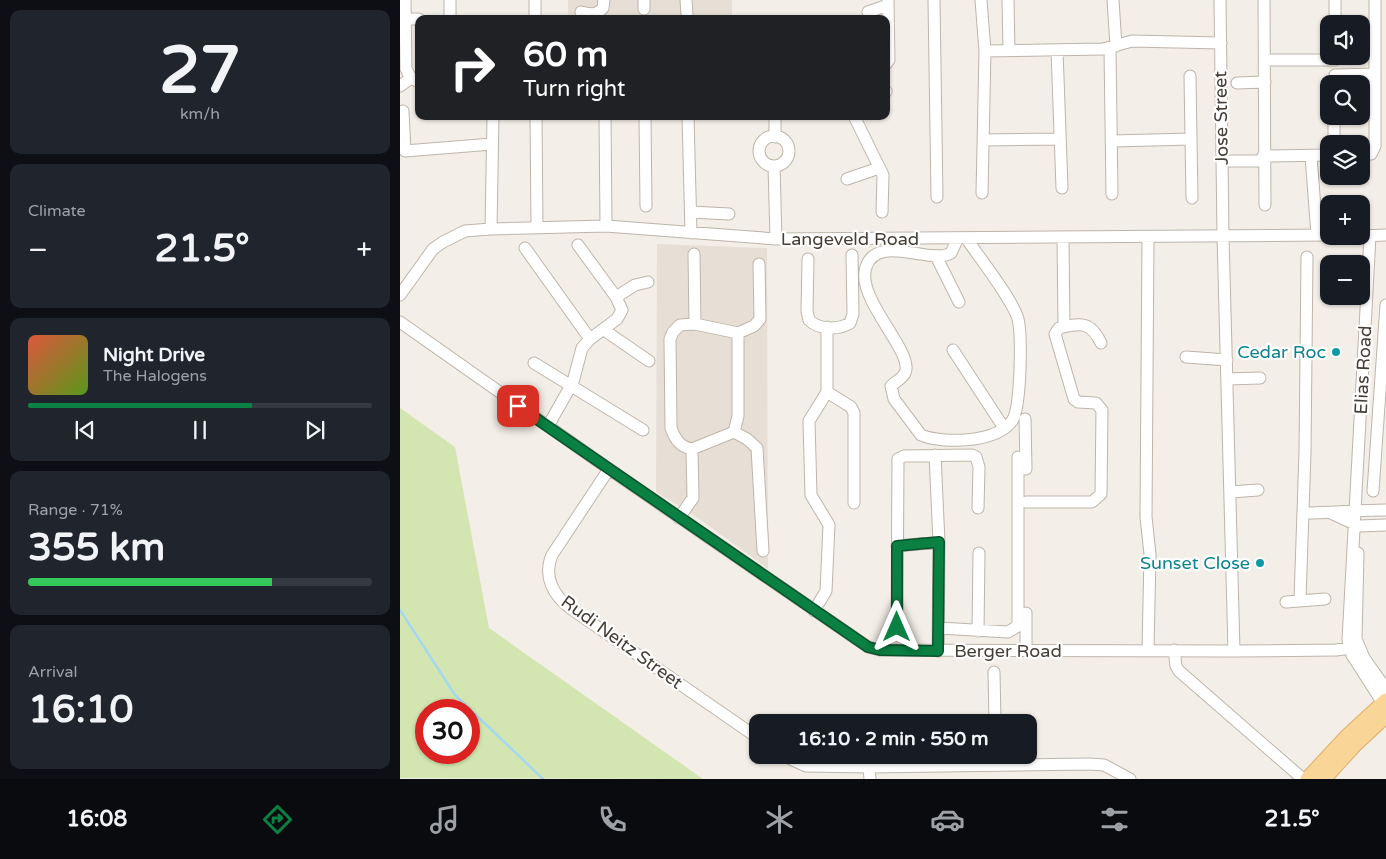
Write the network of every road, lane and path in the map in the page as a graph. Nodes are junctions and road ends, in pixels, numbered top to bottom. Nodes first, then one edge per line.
1 (405, 0) edge
2 (450, 0) edge
3 (535, 0) edge
4 (604, 0) edge
5 (686, 0) edge
6 (934, 0) edge
7 (982, 0) edge
8 (1008, 0) edge
9 (1113, 0) edge
10 (1220, 0) edge
11 (1264, 0) edge
12 (1335, 0) edge
13 (1375, 0) edge
14 (888, 3) edge
15 (581, 12) dead end
16 (868, 12) dead end
17 (687, 14) dead end
18 (450, 15) edge
19 (535, 15) edge
20 (1335, 15) edge
21 (405, 19) junction
22 (415, 20) edge
23 (1221, 43) junction
24 (1113, 47) junction
25 (1009, 50) junction
26 (1057, 50) junction
27 (985, 51) junction
28 (1320, 58) edge
29 (1264, 60) junction
30 (1375, 74) junction
31 (1367, 75) edge
32 (1190, 76) dead end
33 (415, 80) edge
34 (1265, 82) junction
35 (1237, 83) dead end
36 (400, 86) edge
37 (403, 111) dead end
38 (493, 120) edge
39 (536, 120) edge
40 (605, 120) edge
41 (646, 120) edge
42 (688, 120) edge
43 (775, 120) edge
44 (856, 120) edge
45 (775, 136) junction
46 (1059, 139) junction
47 (1190, 139) junction
48 (982, 140) junction
49 (1113, 141) junction
50 (492, 144) junction
51 (1370, 154) edge
52 (1311, 156) junction
53 (1320, 156) edge
54 (1263, 159) junction
55 (1230, 161) dead end
56 (774, 166) junction
57 (878, 168) junction
58 (846, 179) dead end
59 (1062, 188) dead end
60 (982, 193) dead end
61 (1112, 194) dead end
62 (937, 197) dead end
63 (1192, 198) dead end
64 (1264, 205) dead end
65 (646, 206) dead end
66 (691, 212) junction
67 (882, 212) dead end
68 (729, 214) dead end
69 (1320, 215) edge
70 (606, 226) junction
71 (536, 227) junction
72 (492, 229) junction
73 (691, 232) junction
74 (1320, 235) edge
75 (1386, 235) edge
76 (1223, 236) junction
77 (1370, 236) edge
78 (1148, 237) junction
79 (962, 238) junction
80 (1063, 238) junction
81 (776, 239) junction
82 (578, 245) dead end
83 (1365, 245) edge
84 (525, 248) dead end
85 (694, 254) dead end
86 (852, 255) dead end
87 (936, 256) junction
88 (1307, 257) dead end
89 (808, 259) dead end
90 (759, 264) dead end
91 (648, 282) dead end
92 (400, 295) edge
93 (616, 297) junction
94 (959, 302) dead end
95 (1386, 305) edge
96 (400, 322) edge
97 (695, 324) junction
98 (1064, 326) junction
99 (827, 327) junction
100 (604, 330) junction
101 (738, 333) junction
102 (590, 339) junction
103 (1101, 343) dead end
104 (953, 350) dead end
105 (1186, 357) dead end
106 (1227, 360) junction
107 (649, 361) dead end
108 (534, 363) dead end
109 (1260, 378) dead end
110 (1228, 379) junction
111 (571, 386) junction
112 (827, 392) junction
113 (1382, 410) edge
114 (1025, 419) dead end
115 (548, 426) junction
116 (1004, 428) junction
117 (643, 430) dead end
118 (734, 432) junction
119 (692, 448) junction
120 (935, 456) junction
121 (1018, 457) dead end
122 (608, 469) junction
123 (1258, 490) dead end
124 (1373, 491) dead end
125 (1230, 492) junction
126 (1026, 502) junction
127 (854, 503) dead end
128 (978, 508) dead end
129 (1356, 508) junction
130 (1386, 510) edge
131 (1303, 513) junction
132 (1331, 513) junction
133 (679, 518) junction
134 (1356, 525) junction
135 (1386, 525) edge
136 (939, 542) junction
137 (897, 546) junction
138 (763, 551) dead end
139 (979, 553) dead end
140 (1325, 599) dead end
141 (1300, 600) junction
142 (1286, 602) dead end
143 (814, 611) junction
144 (897, 627) dead end
145 (939, 628) junction
146 (978, 631) junction
147 (1354, 648) junction
148 (1148, 650) junction
149 (1174, 650) junction
150 (938, 651) junction
151 (1026, 651) junction
152 (1234, 651) junction
153 (994, 672) dead end
154 (1385, 703) edge
155 (995, 714) edge
156 (749, 732) edge
157 (1037, 762) edge
158 (802, 764) edge
159 (923, 764) edge
160 (869, 767) junction
161 (870, 779) edge
162 (1130, 779) edge
163 (1303, 779) edge
164 (1308, 779) edge
165 (1323, 779) edge

1 - 21 street
2 - 18 street
3 - 19 street
4 - 15 street
5 - 17 street
6 - 62 street
7 - 27 street
8 - 25 street
9 - 24 street
10 - 23 street, Jose Street
11 - 29 street
12 - 20 street
13 - 30 street
14 - 16 street
21 - 22 street
21 - 33 street
23 - 24 street
23 - 76 street, Jose Street
24 - 26 street
24 - 49 street
25 - 26 street
25 - 27 street
26 - 46 street
27 - 48 street
28 - 29 street
29 - 34 street
30 - 31 street
30 - 51 street
32 - 47 street
33 - 36 street
34 - 35 street
34 - 54 street
37 - 50 street
38 - 50 street
39 - 71 street
40 - 70 street
41 - 65 street
42 - 66 street
43 - 45 street
44 - 57 street
45 - 56 street
45 - 56 street
46 - 48 street
46 - 59 street
47 - 49 street
47 - 63 street
48 - 60 street
49 - 61 street
50 - 72 street
52 - 53 street
52 - 54 street
52 - 69 street
54 - 55 street
54 - 64 street
56 - 81 street
57 - 58 street
57 - 67 street
66 - 68 street
66 - 73 street
70 - 71 street, Langeveld Road
70 - 73 street, Langeveld Road
71 - 72 street, Langeveld Road
72 - 92 street, Langeveld Road
73 - 81 street, Langeveld Road
74 - 76 street, Langeveld Road
75 - 77 street
76 - 78 street, Langeveld Road
76 - 106 street, Jose Street
78 - 80 street, Langeveld Road
78 - 148 street
79 - 80 street, Langeveld Road
79 - 81 street, Langeveld Road
79 - 87 street
79 - 116 street
80 - 98 street
82 - 93 street
83 - 129 street, Elias Road
84 - 102 street
85 - 97 street
86 - 99 street
87 - 94 street
87 - 116 street
88 - 131 street
89 - 99 street
90 - 101 street
91 - 93 street
93 - 100 street
95 - 113 street
96 - 115 street, Berger Road
97 - 101 street
97 - 119 street
98 - 103 street
98 - 126 street
99 - 112 street
100 - 102 street
100 - 107 street
101 - 118 street
102 - 111 street
104 - 116 street
105 - 106 street
106 - 110 street, Jose Street
108 - 111 street
109 - 110 street
110 - 125 street, Jose Street
111 - 115 street
111 - 117 street
112 - 127 street
112 - 143 street
113 - 124 street
114 - 126 street
115 - 122 street, Berger Road
118 - 119 street
118 - 138 street
119 - 133 street
120 - 128 street
120 - 136 street
120 - 137 street
121 - 146 street
122 - 133 street, Berger Road
122 - 156 street, Rudi Neitz Street
123 - 125 street
125 - 152 street, Jose Street
126 - 151 street
129 - 130 street
129 - 132 street
129 - 134 street, Elias Road
131 - 132 street
131 - 141 street
132 - 134 street
133 - 143 street, Berger Road
134 - 135 street
134 - 147 street, Elias Road
136 - 137 street
136 - 145 street
137 - 144 street
139 - 146 street
140 - 141 street
141 - 142 street
143 - 150 street, Berger Road
145 - 146 street
145 - 150 street
147 - 152 street, Berger Road
147 - 154 street, Elias Road
148 - 149 street, Berger Road
148 - 151 street, Berger Road
149 - 152 street, Berger Road
149 - 163 street
150 - 151 street, Berger Road
153 - 155 street
154 - 164 main road
154 - 165 main road
157 - 162 street
158 - 160 street
159 - 160 street
160 - 161 street

